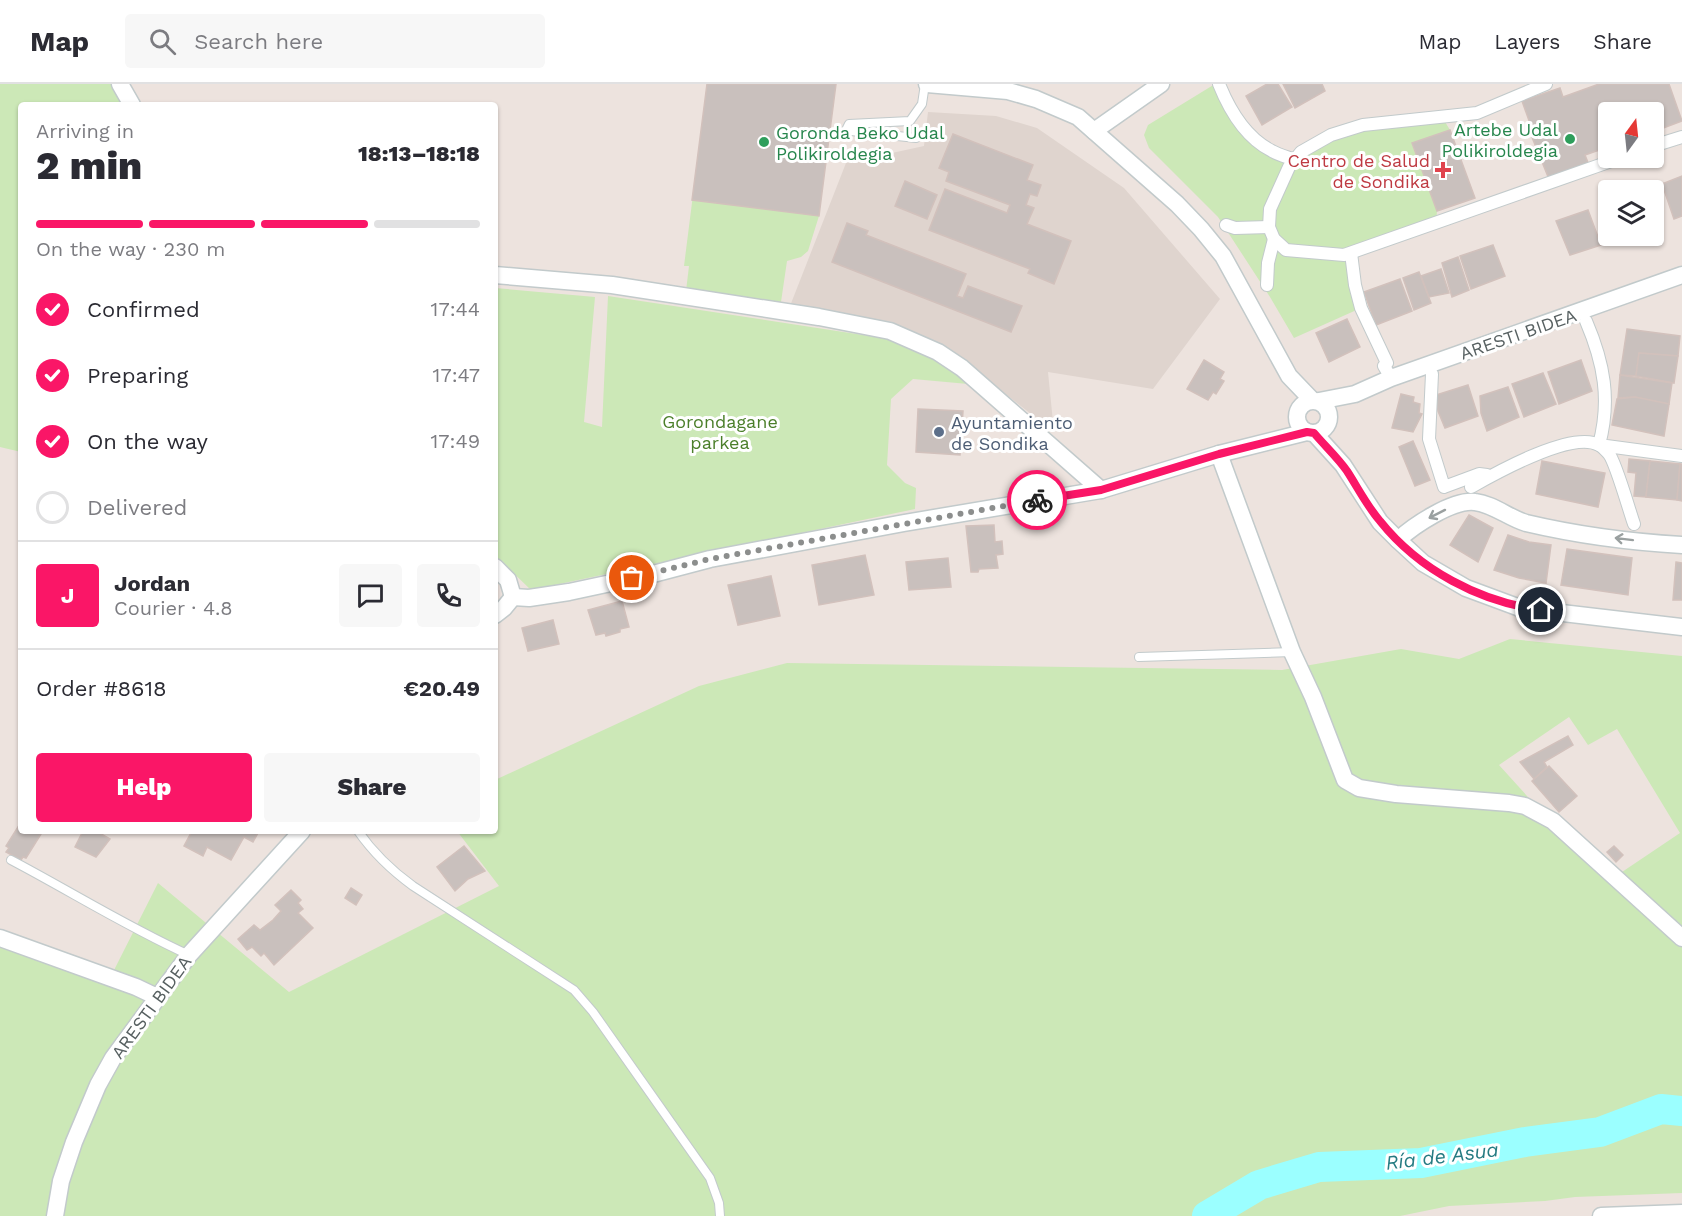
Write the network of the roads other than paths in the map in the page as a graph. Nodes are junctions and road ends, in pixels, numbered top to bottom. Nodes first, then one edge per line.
1 (120, 84) edge
2 (926, 84) edge
3 (1161, 84) edge
4 (1219, 84) edge
5 (1546, 84) edge
6 (130, 102) edge
7 (1094, 131) junction
8 (1682, 136) edge
9 (916, 138) dead end
10 (1664, 142) edge
11 (1295, 160) junction
12 (1598, 166) edge
13 (1226, 225) dead end
14 (1269, 227) junction
15 (1275, 239) junction
16 (1351, 253) junction
17 (498, 275) edge
18 (1682, 275) edge
19 (1267, 285) dead end
20 (1586, 321) dead end
21 (1432, 374) dead end
22 (1289, 376) junction
23 (1391, 378) junction
24 (1355, 394) junction
25 (1315, 401) junction
26 (1296, 415) junction
27 (1319, 427) junction
28 (1264, 441) junction
29 (1599, 444) junction
30 (1219, 454) junction
31 (1682, 456) edge
32 (1491, 476) junction
33 (1471, 487) dead end
34 (1101, 490) junction
35 (1634, 524) dead end
36 (1398, 540) junction
37 (1682, 545) edge
38 (498, 570) edge
39 (513, 597) junction
40 (498, 613) edge
41 (1682, 627) edge
42 (1292, 652) junction
43 (1139, 657) dead end
44 (299, 834) edge
45 (360, 834) edge
46 (10, 860) dead end
47 (0, 938) edge
48 (1682, 938) edge
49 (189, 955) junction
50 (157, 997) junction
51 (1682, 1213) edge
52 (55, 1216) edge
53 (720, 1216) edge
54 (1601, 1216) edge

1 - 6 street
2 - 7 street
2 - 9 lane
3 - 7 street
4 - 11 street
5 - 11 street
7 - 22 street
8 - 10 street
11 - 14 street
12 - 16 street
13 - 14 street
14 - 15 street
15 - 16 street
15 - 19 street
16 - 23 street
17 - 34 street
18 - 23 street, ARESTI BIDEA
20 - 29 street
21 - 32 street
22 - 25 street
22 - 26 street
23 - 24 street, ARESTI BIDEA
24 - 25 street, ARESTI BIDEA
24 - 27 street, ARESTI BIDEA
25 - 26 street
25 - 27 street
26 - 27 street
26 - 28 street, ARESTI BIDEA
27 - 28 street, ARESTI BIDEA
27 - 36 street
28 - 30 street, ARESTI BIDEA
29 - 31 street
29 - 32 street
29 - 35 street
30 - 34 street, ARESTI BIDEA
30 - 42 street
32 - 33 street
34 - 39 street, ARESTI BIDEA
37 -> 36 street
36 - 41 street
38 - 39 street
39 - 40 street
42 - 43 lane
42 - 48 street
44 - 49 street, ARESTI BIDEA
45 - 53 lane
46 - 49 lane
47 - 50 street
49 - 50 street, ARESTI BIDEA
50 - 52 street, ARESTI BIDEA
51 - 54 street

